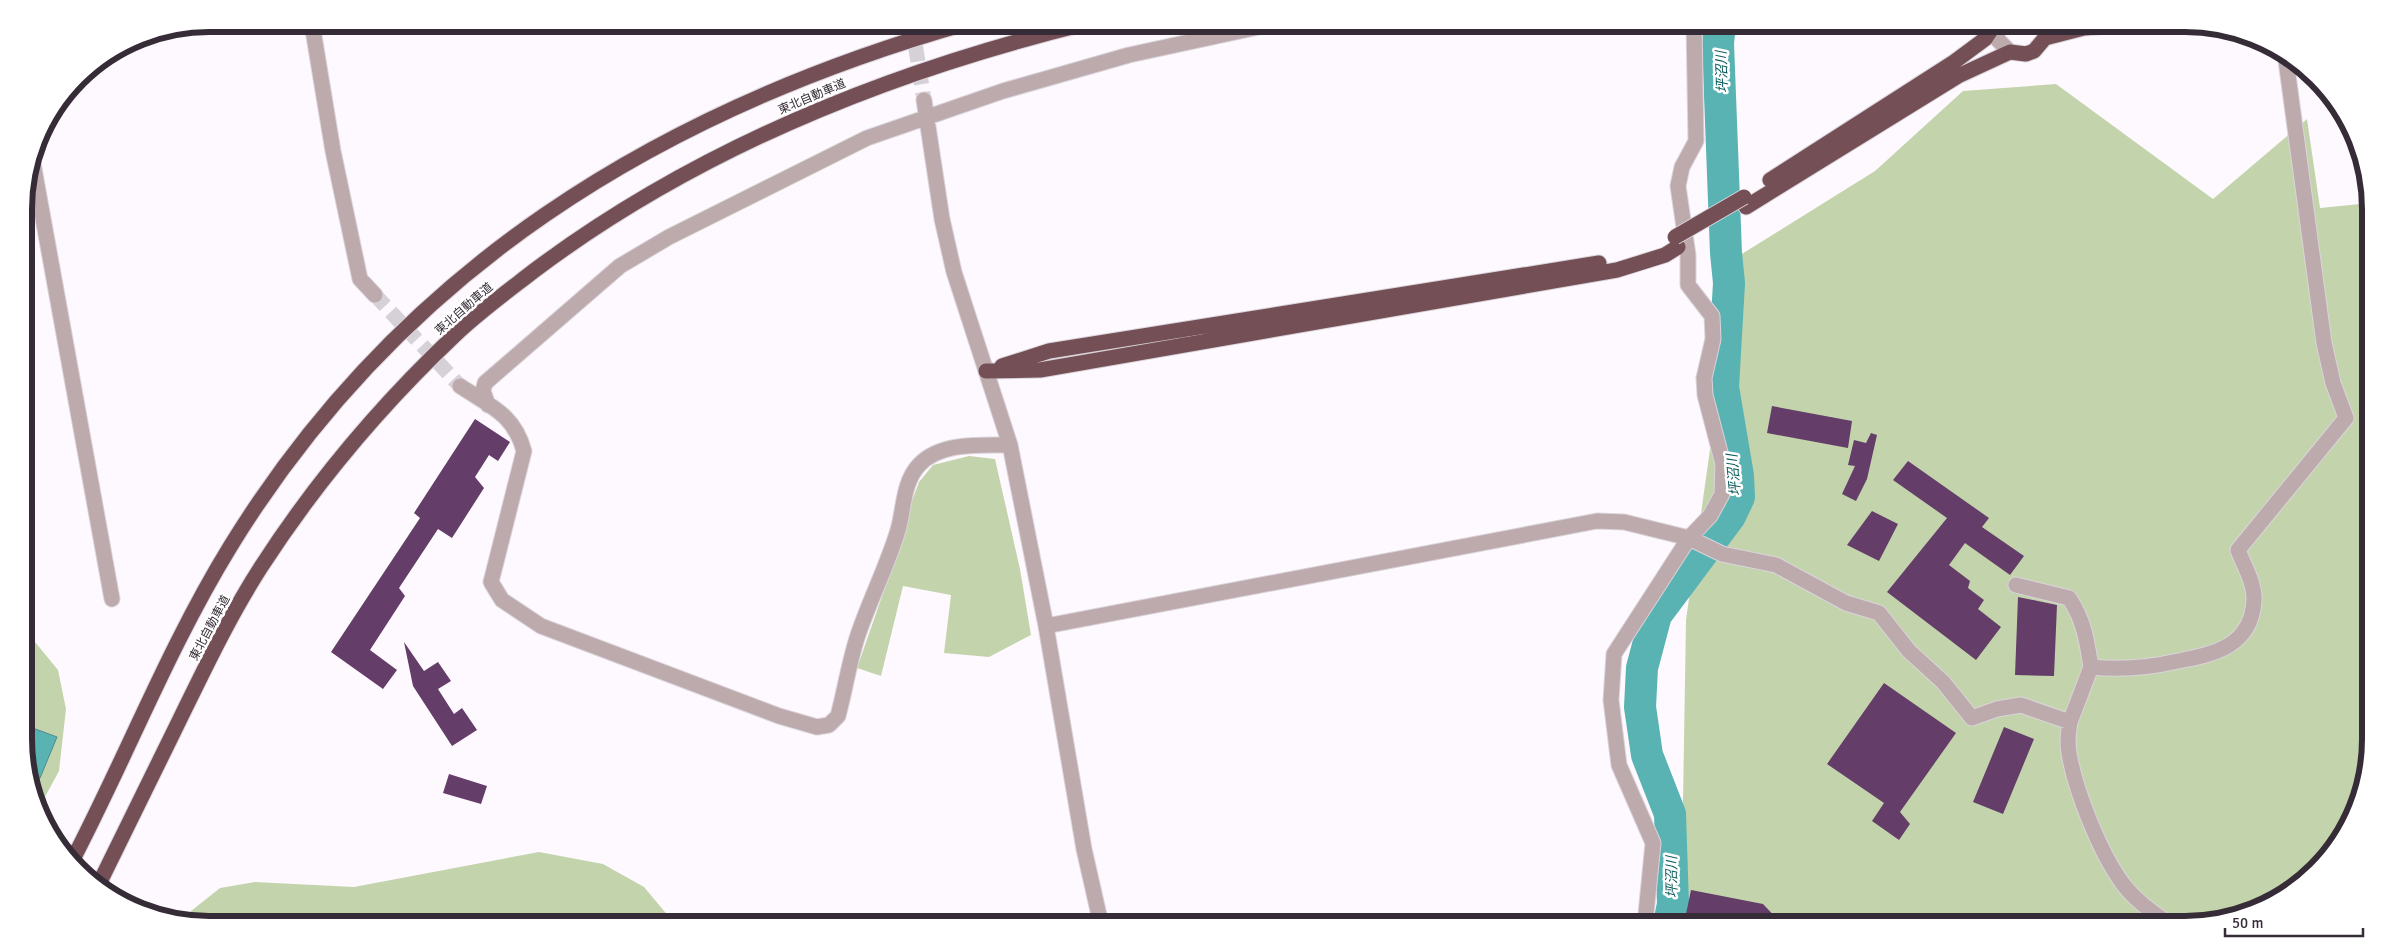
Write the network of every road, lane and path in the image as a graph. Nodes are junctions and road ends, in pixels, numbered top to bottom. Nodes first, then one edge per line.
1 (313, 32) edge
2 (940, 32) edge
3 (1056, 32) edge
4 (1236, 32) edge
5 (1694, 32) edge
6 (1990, 32) edge
7 (1996, 32) edge
8 (2045, 32) edge
9 (2010, 52) junction
10 (2286, 64) edge
11 (924, 100) tunnel mouth
12 (926, 116) junction
13 (36, 177) edge
14 (1745, 202) junction
15 (374, 295) tunnel mouth
16 (986, 371) junction
17 (460, 386) tunnel mouth
18 (488, 405) junction
19 (1010, 445) junction
20 (1700, 544) junction
21 (2016, 585) dead end
22 (112, 599) dead end
23 (1046, 626) junction
24 (2091, 667) junction
25 (2070, 722) junction
26 (75, 854) edge
27 (102, 879) edge
28 (1099, 916) edge
29 (1646, 916) edge
30 (2158, 916) edge

1 - 15 street
2 - 26 highway, 東北自動車道
3 - 27 highway, 東北自動車道
4 - 12 street
5 - 20 street
6 - 14 highway
7 - 9 street
8 - 9 highway
9 - 14 highway
10 - 24 street
11 - 12 street
12 - 16 street
12 - 18 street
13 - 22 street
14 - 16 highway, bridge
16 - 19 street
17 - 18 street
18 - 19 street
19 - 23 street
20 - 23 street
20 - 25 street
20 - 29 street
21 - 24 street
23 - 28 street
24 - 25 street
25 - 30 street

